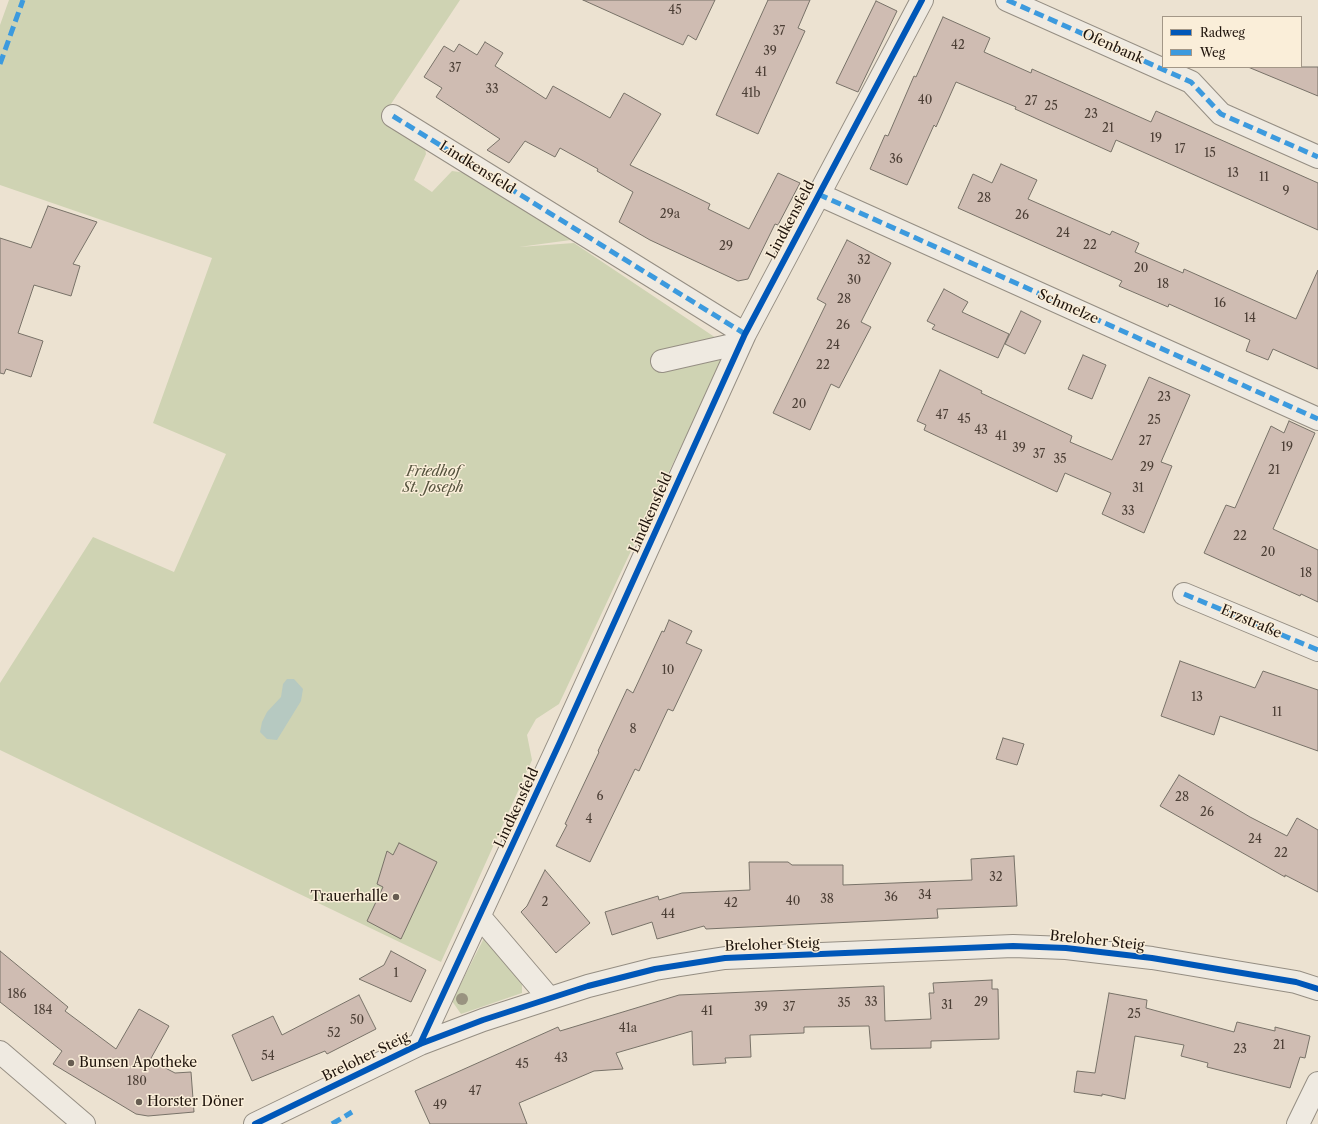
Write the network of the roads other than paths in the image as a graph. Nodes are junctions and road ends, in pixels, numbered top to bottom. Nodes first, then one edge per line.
1 (922, 0) edge
2 (1007, 0) edge
3 (393, 116) dead end
4 (1318, 157) edge
5 (818, 194) junction
6 (743, 340) junction
7 (662, 361) dead end
8 (1318, 419) edge
9 (1184, 594) dead end
10 (1318, 650) edge
11 (480, 916) junction
12 (1318, 989) edge
13 (549, 998) junction
14 (420, 1044) junction
15 (0, 1052) edge
16 (1318, 1083) edge
17 (84, 1124) edge
18 (255, 1124) edge
19 (1298, 1124) edge

1 - 5 street, Lindkensfeld
2 - 4 street, Ofenbank
3 - 6 street, Lindkensfeld
5 - 6 street, Lindkensfeld
5 - 8 street, Schmelze
6 - 7 street
6 - 11 street, Lindkensfeld
9 - 10 street, Erzstraße
11 - 13 street
11 - 14 street, Lindkensfeld
12 - 13 street, Breloher Steig
13 - 14 street, Breloher Steig
14 - 18 street, Breloher Steig
15 - 17 street
16 - 19 street

